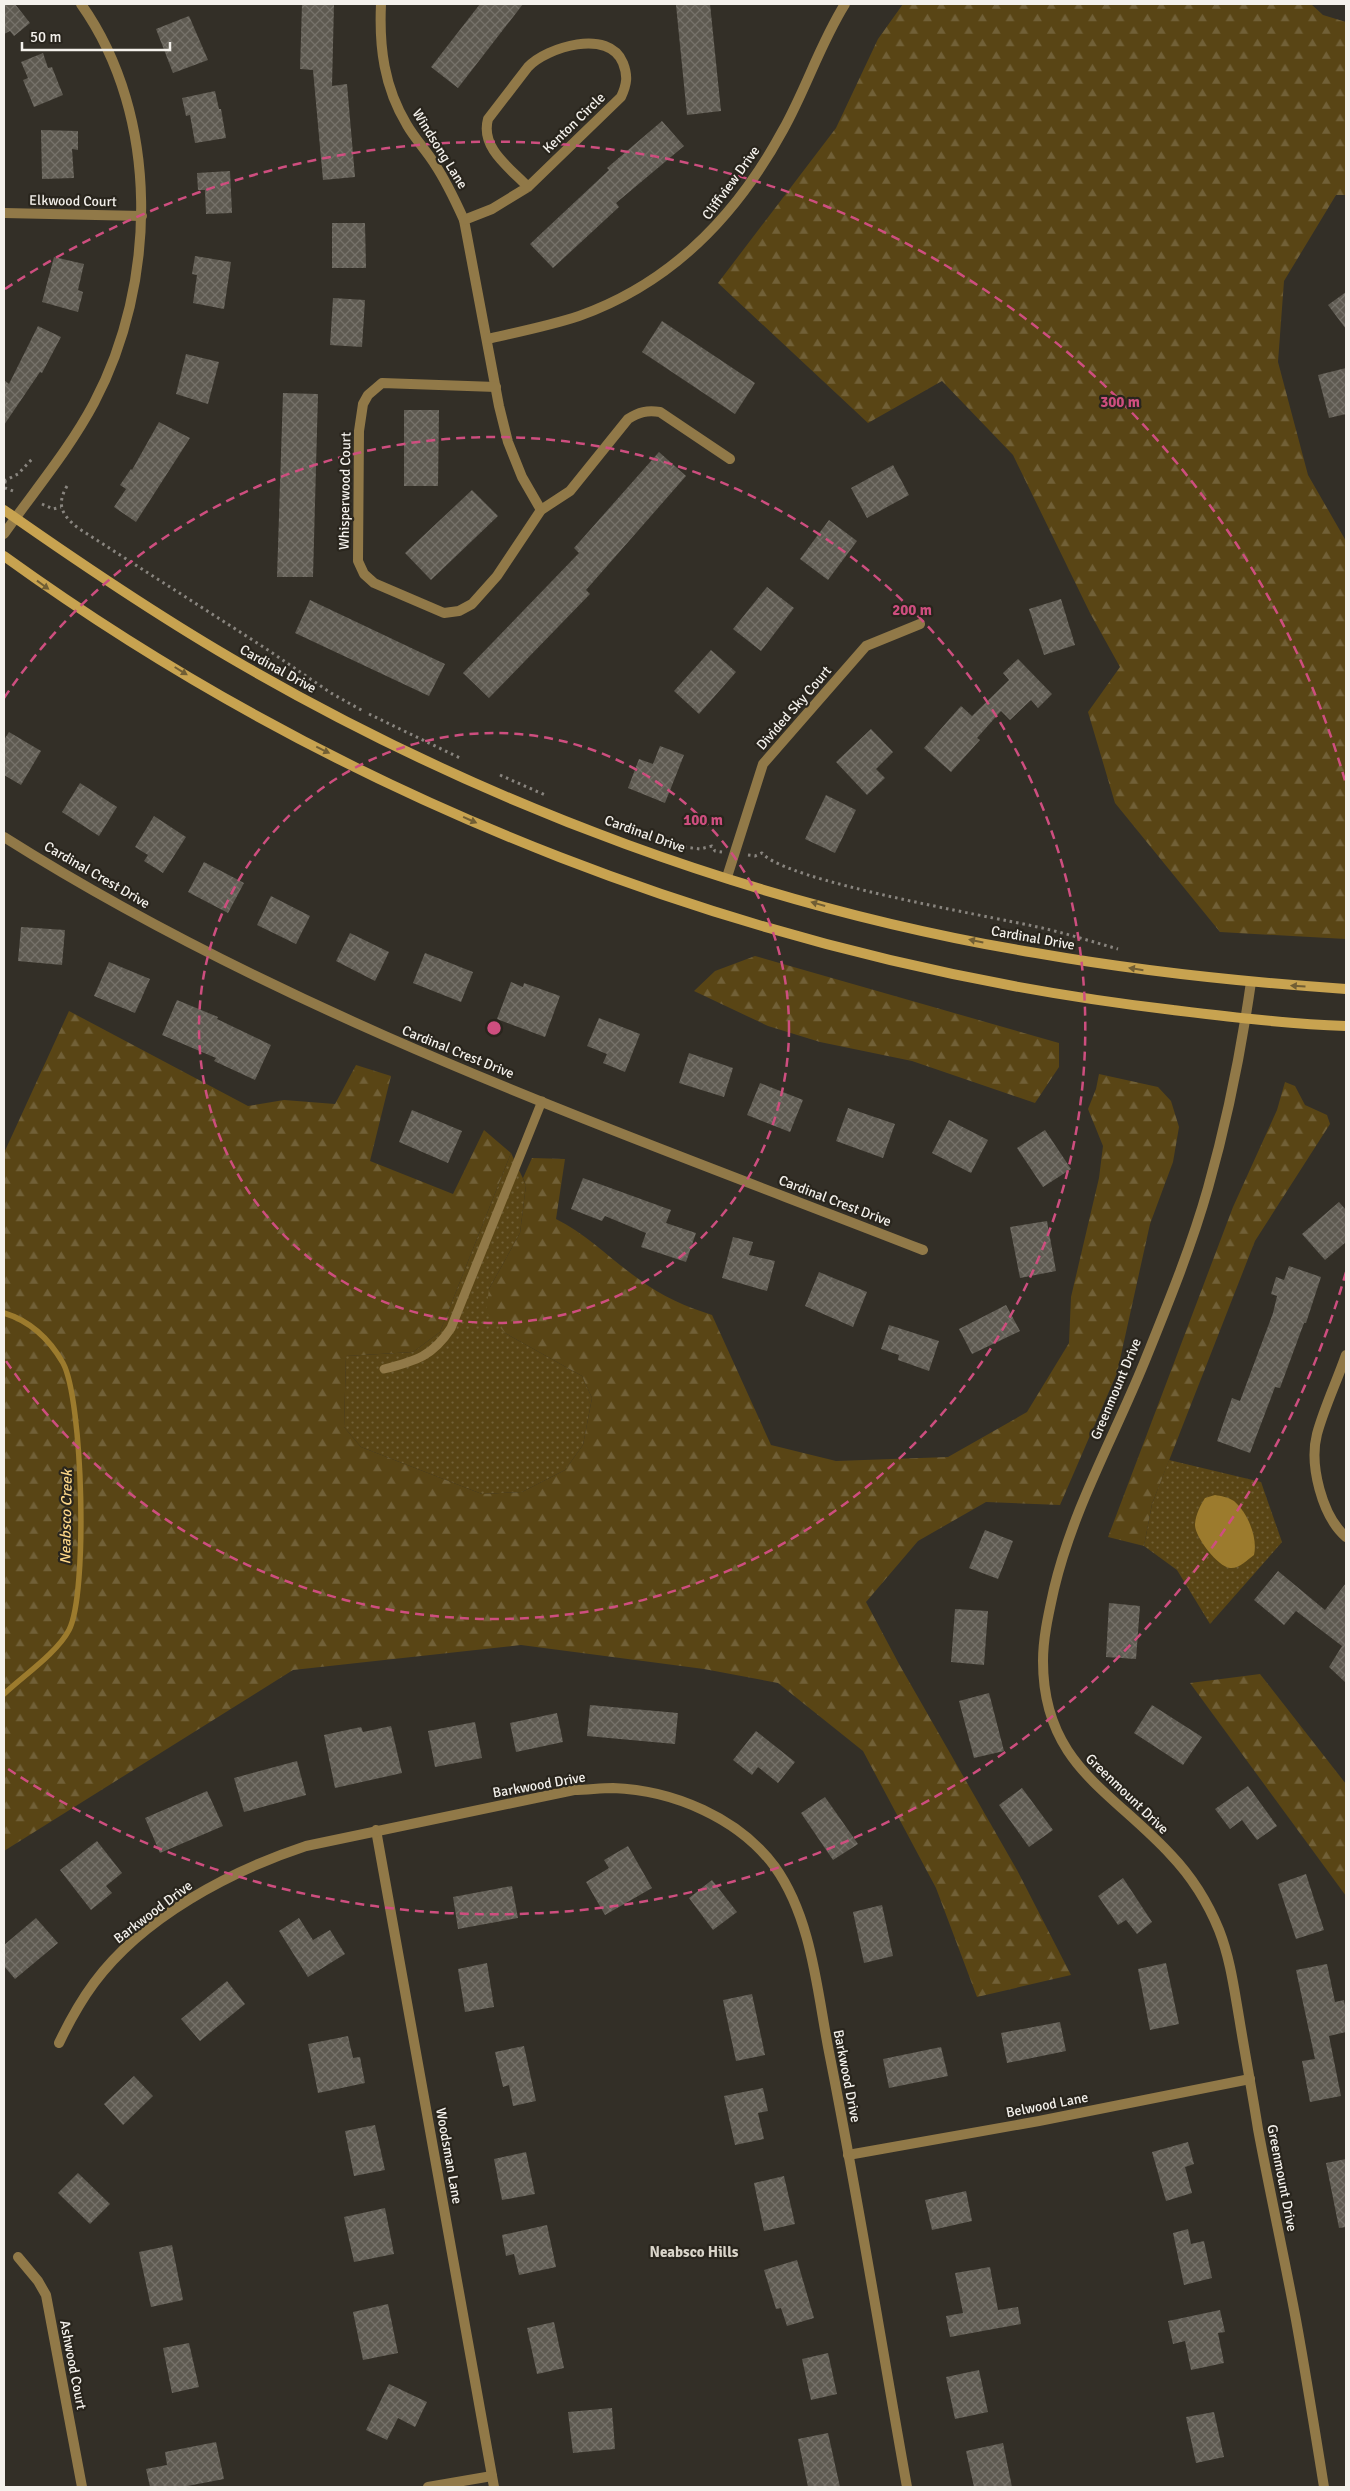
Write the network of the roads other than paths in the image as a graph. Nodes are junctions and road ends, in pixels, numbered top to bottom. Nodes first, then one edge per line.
1 (81, 4) edge
2 (381, 4) edge
3 (845, 4) edge
4 (528, 187) junction
5 (4, 213) edge
6 (142, 216) junction
7 (464, 220) junction
8 (487, 339) junction
9 (496, 387) junction
10 (730, 459) dead end
11 (4, 510) edge
12 (541, 510) junction
13 (15, 518) junction
14 (4, 534) edge
15 (4, 556) edge
16 (920, 624) dead end
17 (5, 842) edge
18 (727, 877) junction
19 (1251, 982) junction
20 (1346, 989) edge
21 (1246, 1019) junction
22 (1346, 1026) edge
23 (542, 1101) junction
24 (923, 1250) dead end
25 (1346, 1355) edge
26 (384, 1369) dead end
27 (1346, 1536) edge
28 (376, 1830) junction
29 (59, 2043) dead end
30 (1250, 2079) junction
31 (848, 2156) junction
32 (18, 2257) dead end
33 (492, 2476) junction
34 (82, 2487) edge
35 (428, 2487) edge
36 (494, 2487) edge
37 (907, 2487) edge
38 (1324, 2487) edge

1 - 6 street
2 - 7 street, Windsong Lane
3 - 8 street, Cliffview Drive
4 - 4 street, Kenton Circle
4 - 7 street, Kenton Circle
5 - 6 street, Elkwood Court
6 - 13 street
7 - 8 street, Windsong Lane
8 - 9 street
9 - 12 street
9 - 12 street, Whisperwood Court
10 - 12 street, Whisperwood Court
11 - 13 main road, Cardinal Drive
13 - 14 street
13 - 18 main road, Cardinal Drive
15 -> 21 main road
16 - 18 street, Divided Sky Court
17 - 23 street, Cardinal Crest Drive
19 -> 18 main road, Cardinal Drive
20 -> 19 main road, Cardinal Drive
19 - 21 street, Greenmount Drive
21 - 22 main road
21 - 30 street, Greenmount Drive
23 - 24 street, Cardinal Crest Drive
23 - 26 lane
25 - 27 street
28 - 29 street, Barkwood Drive
28 - 31 street, Barkwood Drive
28 - 33 street, Woodsman Lane
30 - 31 street, Belwood Lane
30 - 38 street, Greenmount Drive
31 - 37 street, Barkwood Drive
32 - 34 street, Ashwood Court
33 - 35 street
33 - 36 street, Woodsman Lane

